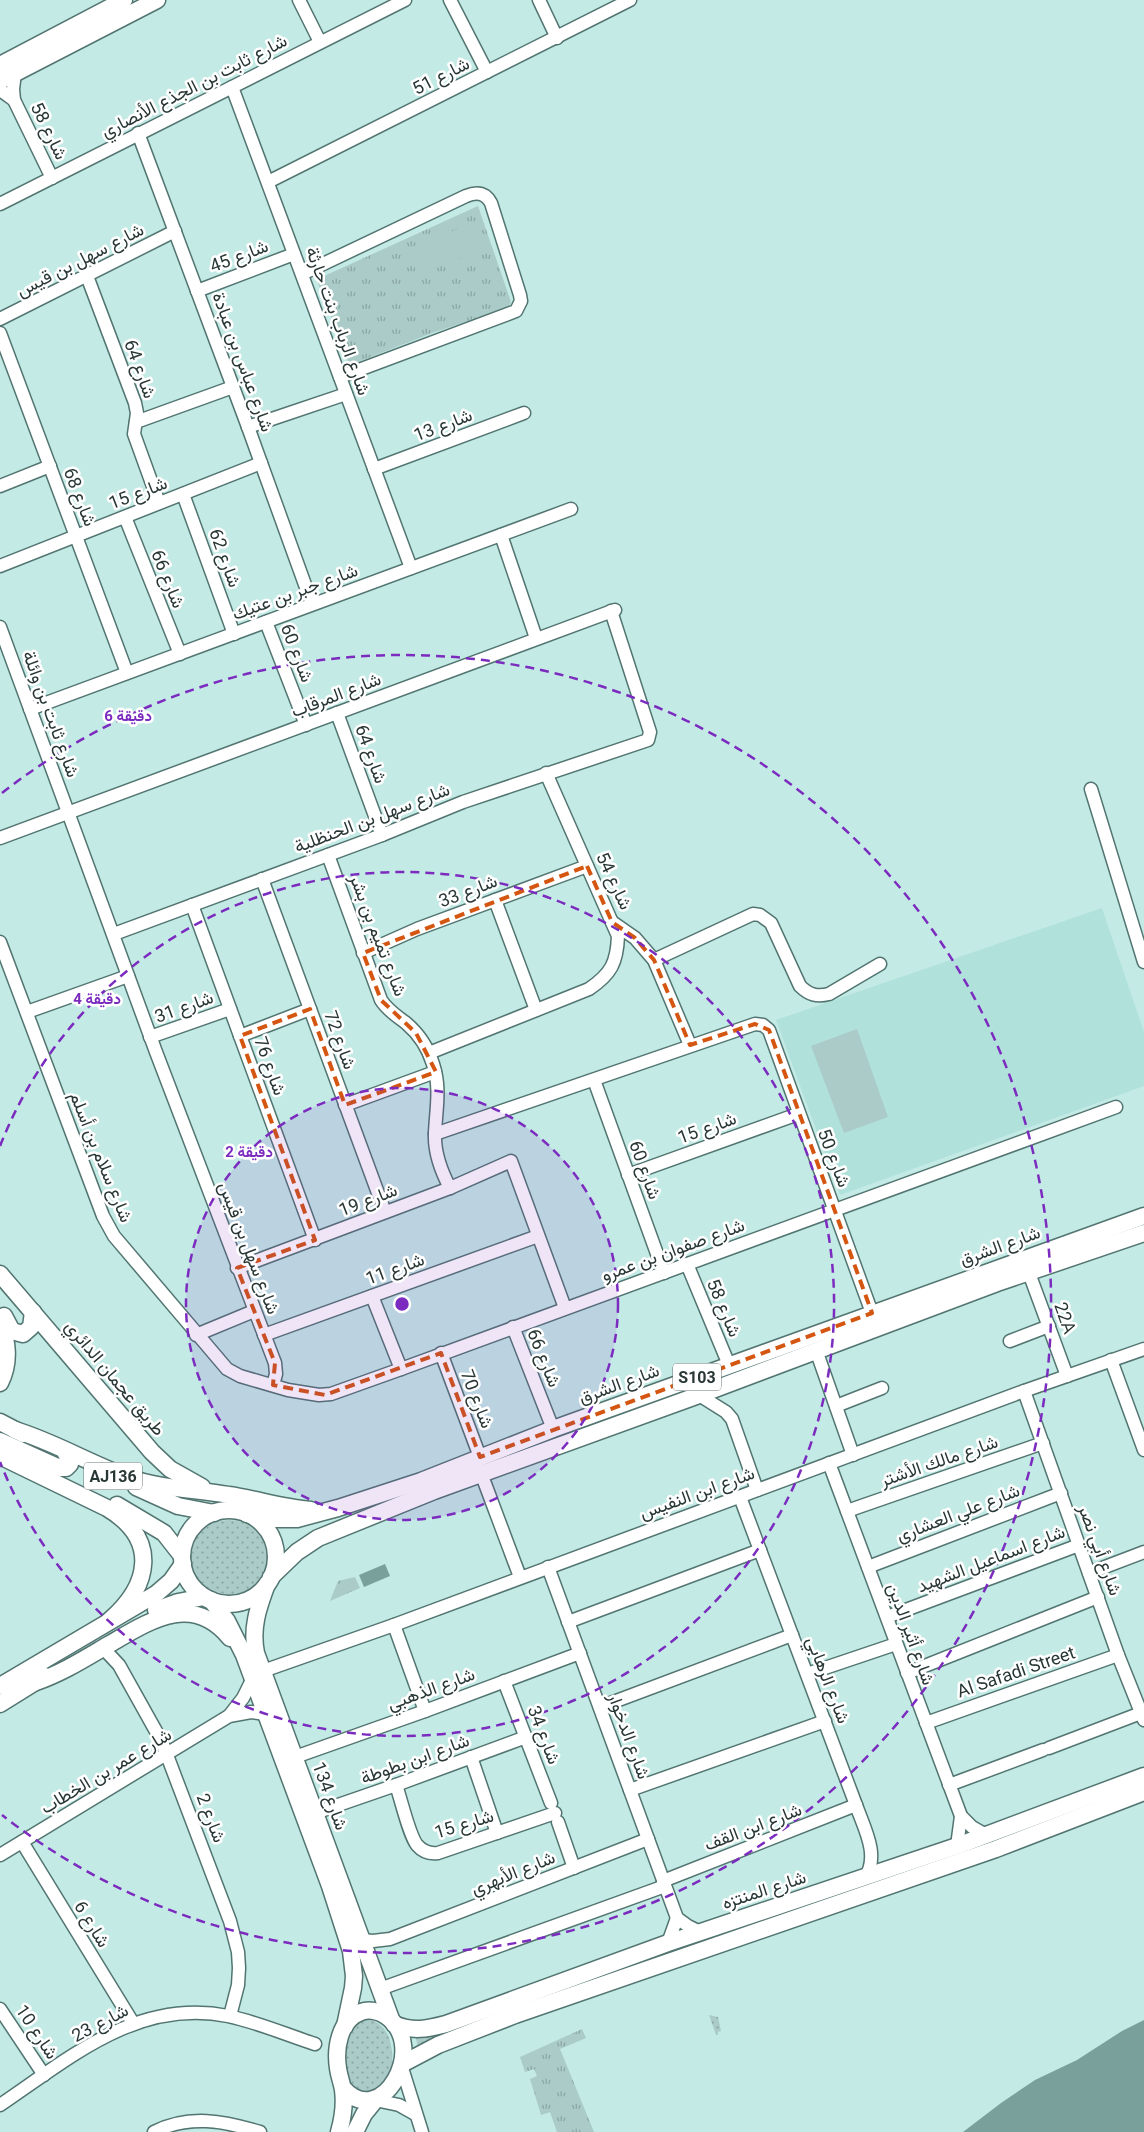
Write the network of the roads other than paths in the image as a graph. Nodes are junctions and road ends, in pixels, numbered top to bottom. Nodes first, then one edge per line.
1 (124, 0) edge
2 (143, 0) edge
3 (157, 0) edge
4 (299, 0) edge
5 (404, 0) edge
6 (450, 0) edge
7 (539, 0) edge
8 (630, 0) edge
9 (557, 38) junction
10 (320, 42) junction
11 (0, 65) edge
12 (487, 72) junction
13 (15, 73) junction
14 (0, 81) edge
15 (232, 87) junction
16 (0, 90) edge
17 (14, 100) junction
18 (138, 133) junction
19 (52, 178) junction
20 (268, 182) junction
21 (0, 204) edge
22 (175, 232) junction
23 (294, 254) junction
24 (302, 274) junction
25 (87, 276) junction
26 (198, 291) junction
27 (0, 319) edge
28 (0, 333) edge
29 (340, 377) junction
30 (233, 387) junction
31 (346, 394) junction
32 (524, 413) dead end
33 (136, 422) junction
34 (248, 427) junction
35 (262, 463) junction
36 (50, 466) junction
37 (374, 469) junction
38 (0, 486) edge
39 (183, 494) junction
40 (160, 503) junction
41 (571, 509) dead end
42 (125, 517) junction
43 (501, 535) junction
44 (76, 536) junction
45 (0, 566) edge
46 (411, 568) junction
47 (312, 604) junction
48 (266, 622) junction
49 (0, 627) edge
50 (234, 634) junction
51 (536, 638) junction
52 (180, 654) junction
53 (128, 673) junction
54 (30, 709) junction
55 (337, 713) junction
56 (306, 725) junction
57 (645, 741) joint
58 (546, 774) junction
59 (1091, 789) dead end
60 (70, 814) junction
61 (382, 835) junction
62 (0, 838) edge
63 (328, 855) junction
64 (588, 866) junction
65 (262, 879) junction
66 (495, 900) junction
67 (192, 905) junction
68 (612, 922) junction
69 (114, 934) junction
70 (0, 942) edge
71 (363, 953) junction
72 (654, 960) junction
73 (1144, 962) edge
74 (880, 964) dead end
75 (128, 976) junction
76 (230, 1009) junction
77 (310, 1009) junction
78 (536, 1010) junction
79 (27, 1012) junction
80 (240, 1036) junction
81 (150, 1037) junction
82 (690, 1045) junction
83 (429, 1053) junction
84 (435, 1072) junction
85 (594, 1080) junction
86 (345, 1105) junction
87 (1116, 1107) dead end
88 (798, 1114) junction
89 (435, 1134) junction
90 (628, 1175) junction
91 (450, 1188) junction
92 (834, 1209) junction
93 (385, 1212) junction
94 (1144, 1216) edge
95 (1144, 1233) edge
96 (538, 1236) junction
97 (314, 1240) junction
98 (687, 1264) junction
99 (237, 1268) junction
100 (1029, 1272) junction
101 (664, 1273) junction
102 (0, 1274) edge
103 (372, 1296) junction
104 (0, 1307) edge
105 (566, 1308) junction
106 (254, 1311) junction
107 (33, 1312) junction
108 (872, 1313) junction
109 (0, 1318) edge
110 (1049, 1326) junction
111 (513, 1327) junction
112 (196, 1335) junction
113 (264, 1335) junction
114 (1010, 1341) dead end
115 (1144, 1349) edge
116 (816, 1350) junction
117 (442, 1353) junction
118 (1111, 1360) junction
119 (729, 1365) junction
120 (401, 1369) junction
121 (240, 1376) joint
122 (1067, 1376) junction
123 (0, 1383) edge
124 (273, 1385) junction
125 (882, 1388) dead end
126 (1024, 1391) junction
127 (707, 1392) junction
128 (836, 1406) junction
129 (0, 1422) edge
130 (554, 1429) junction
131 (15, 1430) junction
132 (0, 1441) edge
133 (1043, 1443) junction
134 (0, 1448) edge
135 (1144, 1450) edge
136 (66, 1454) junction
137 (854, 1455) junction
138 (0, 1456) edge
139 (829, 1463) junction
140 (481, 1465) junction
141 (757, 1490) junction
142 (213, 1492) junction
143 (1061, 1493) junction
144 (740, 1496) junction
145 (338, 1508) junction
146 (847, 1511) junction
147 (214, 1513) junction
148 (247, 1514) junction
149 (1079, 1545) junction
150 (760, 1550) junction
151 (1144, 1552) edge
152 (183, 1560) junction
153 (548, 1567) junction
154 (868, 1567) junction
155 (1089, 1573) junction
156 (520, 1577) junction
157 (269, 1581) junction
158 (1098, 1597) junction
159 (208, 1598) junction
160 (886, 1617) junction
161 (108, 1621) junction
162 (568, 1622) junction
163 (394, 1625) junction
164 (792, 1635) junction
165 (896, 1644) junction
166 (102, 1648) junction
167 (580, 1653) junction
168 (244, 1655) junction
169 (1118, 1655) junction
170 (907, 1673) junction
171 (258, 1674) junction
172 (807, 1674) junction
173 (504, 1681) junction
174 (36, 1682) junction
175 (0, 1686) edge
176 (0, 1704) edge
177 (600, 1707) junction
178 (424, 1711) junction
179 (266, 1714) junction
180 (229, 1716) junction
181 (1143, 1717) edge
182 (824, 1721) junction
183 (926, 1723) junction
184 (526, 1737) junction
185 (167, 1754) junction
186 (295, 1757) junction
187 (471, 1757) junction
188 (1144, 1776) edge
189 (949, 1784) junction
190 (396, 1785) junction
191 (630, 1790) junction
192 (1144, 1792) edge
193 (856, 1805) junction
194 (315, 1813) junction
195 (555, 1813) junction
196 (961, 1816) junction
197 (496, 1833) junction
198 (986, 1835) junction
199 (648, 1839) junction
200 (22, 1842) junction
201 (957, 1846) junction
202 (0, 1855) edge
203 (574, 1868) junction
204 (866, 1878) junction
205 (664, 1883) junction
206 (677, 1918) junction
207 (700, 1932) junction
208 (390, 1939) junction
209 (355, 1940) junction
210 (668, 1943) junction
211 (630, 1956) junction
212 (370, 1959) junction
213 (380, 1989) junction
214 (569, 1996) junction
215 (0, 2009) edge
216 (230, 2016) junction
217 (392, 2022) junction
218 (133, 2023) junction
219 (345, 2026) junction
220 (315, 2044) dead end
221 (402, 2066) junction
222 (44, 2075) junction
223 (343, 2088) junction
224 (377, 2102) junction
225 (0, 2105) edge
226 (415, 2114) junction
227 (154, 2132) edge
228 (260, 2132) edge
229 (330, 2132) edge
230 (339, 2132) edge
231 (355, 2132) edge
232 (422, 2132) edge

1 - 11 main road
2 - 3 main road
3 - 13 main road
4 - 10 street
5 - 10 street, شارع ثابت بن الجذع الأنصاري
6 - 12 street
7 - 9 street
8 - 9 street, شارع 51
9 - 12 street, شارع 51
10 - 15 street, شارع ثابت بن الجذع الأنصاري
12 - 20 street, شارع 51
13 - 14 main road
13 - 17 street, شارع 58
15 - 18 street, شارع ثابت بن الجذع الأنصاري
15 - 20 street, شارع الرباب بنت حارثة
16 - 17 street, شارع 58
17 - 19 street, شارع 58
18 - 19 street, شارع ثابت بن الجذع الأنصاري
18 - 22 street, شارع عباس بن عبادة
19 - 21 street, شارع ثابت بن الجذع الأنصاري
20 - 23 street, شارع الرباب بنت حارثة
22 - 25 street, شارع سهل بن قيس
22 - 26 street, شارع عباس بن عبادة
23 - 24 street, شارع الرباب بنت حارثة
23 - 26 street, شارع 45
24 - 29 street, شارع الرباب بنت حارثة
24 - 29 street
25 - 27 street, شارع سهل بن قيس
25 - 33 street, شارع 64
26 - 30 street, شارع عباس بن عبادة
28 - 36 street, شارع 68
29 - 31 street, شارع الرباب بنت حارثة
30 - 33 street
30 - 34 street, شارع عباس بن عبادة
31 - 34 street
31 - 37 street, شارع الرباب بنت حارثة
32 - 37 street, شارع 13
33 - 40 street, شارع 64
34 - 35 street, شارع عباس بن عبادة
35 - 39 street, شارع 15
35 - 47 street, شارع عباس بن عبادة
36 - 38 street
36 - 44 street, شارع 68
37 - 46 street, شارع الرباب بنت حارثة
39 - 40 street, شارع 15
39 - 50 street, شارع 62
40 - 42 street, شارع 15
41 - 43 street, شارع جبر بن عتيك
42 - 44 street, شارع 15
42 - 52 street, شارع 66
43 - 46 street, شارع جبر بن عتيك
43 - 51 street
44 - 45 street, شارع 15
44 - 53 street, شارع 68
46 - 47 street, شارع جبر بن عتيك
47 - 48 street, شارع جبر بن عتيك
48 - 50 street, شارع جبر بن عتيك
48 - 56 street, شارع 60
49 - 54 street, شارع ثابت بن وائلة
50 - 52 street, شارع جبر بن عتيك
51 - 55 street, شارع المرقاب
51 - 57 street, شارع المرقاب
52 - 53 street, شارع جبر بن عتيك
53 - 54 street, شارع جبر بن عتيك
54 - 60 street, شارع ثابت بن وائلة
55 - 56 street, شارع المرقاب
55 - 61 street, شارع 64
56 - 60 street, شارع المرقاب
57 - 58 street, شارع سهل بن الحنظلية
58 - 61 street, شارع سهل بن الحنظلية
58 - 64 street, شارع 54
59 - 73 street
60 - 62 street, شارع المرقاب
60 - 69 street, شارع سهل بن قيس
61 - 63 street, شارع سهل بن الحنظلية
63 - 65 street, شارع سهل بن الحنظلية
63 - 71 street, شارع تميم بن بشر
64 - 66 street, شارع 33
64 - 68 street, شارع 54
65 - 67 street, شارع سهل بن الحنظلية
65 - 77 street, شارع 72
66 - 71 street, شارع 33
66 - 78 street
67 - 69 street, شارع سهل بن الحنظلية
67 - 76 street, شارع 76
68 - 72 street, شارع 54
68 - 78 street
69 - 75 street, شارع سهل بن قيس
70 - 79 street, شارع سلام بن أسلم
71 - 83 street, شارع تميم بن بشر
72 - 74 street
72 - 82 street, شارع 54
75 - 79 street
75 - 81 street, شارع سهل بن قيس
76 - 80 street, شارع 76
76 - 81 street, شارع 31
77 - 80 street
77 - 86 street, شارع 72
78 - 83 street
79 - 112 street, شارع سلام بن أسلم
80 - 97 street, شارع 76
81 - 99 street, شارع سهل بن قيس
82 - 85 street
82 - 88 street, شارع 50
83 - 84 street, شارع تميم بن بشر
84 - 86 street
84 - 89 street, شارع تميم بن بشر
85 - 89 street
85 - 90 street, شارع 60
86 - 93 street, شارع 72
87 - 92 street, شارع صفوان بن عمرو
88 - 90 street, شارع 15
88 - 92 street, شارع 50
89 - 91 street, شارع تميم بن بشر
90 - 101 street, شارع 60
91 - 93 street, شارع 19
91 - 96 street, شارع 19
92 - 98 street, شارع صفوان بن عمرو
92 - 108 street, شارع 50
93 - 97 street, شارع 19
94 - 108 main road, شارع الشرق / S103
95 - 100 main road, شارع الشرق / S103
96 - 103 street, شارع 11
96 - 105 street
97 - 99 street, شارع 19
98 - 101 street, شارع صفوان بن عمرو
98 - 119 street, شارع 58
99 - 106 street, شارع سهل بن قيس
100 - 110 street, 22A
100 - 116 main road, شارع الشرق / S103
101 - 105 street, شارع صفوان بن عمرو
102 - 107 main road, طريق عجمان الدائري
103 - 113 street, شارع 11
103 - 120 street
104 - 107 main road
105 - 111 street, شارع صفوان بن عمرو
106 - 112 street
106 - 113 street, شارع سهل بن قيس
107 - 142 main road, طريق عجمان الدائري
108 - 119 main road, شارع الشرق / S103
109 - 123 main road
110 - 114 street
110 - 122 street, 22A
111 - 117 street, شارع صفوان بن عمرو
111 - 130 street, شارع 66
112 - 121 street, شارع سلام بن أسلم
113 - 124 street, شارع سهل بن قيس
115 - 118 street, شارع ابن النفيس
116 - 127 main road, شارع الشرق / S103
116 - 128 street
117 - 120 street, شارع صفوان بن عمرو
117 - 140 street, شارع 70
118 - 122 street, شارع ابن النفيس
118 - 135 street
119 - 127 main road
119 - 130 main road, شارع الشرق / S103
120 - 124 street, شارع صفوان بن عمرو
121 - 124 street, شارع صفوان بن عمرو
122 - 126 street, شارع ابن النفيس
125 - 128 street
126 - 133 street, شارع أبي نصر
126 - 137 street, شارع ابن النفيس
127 - 140 main road, شارع الشرق / S103
127 - 141 street
128 - 137 street
129 - 131 main road, AJ136
130 - 140 main road, شارع الشرق / S103
131 - 136 main road, AJ136
131 - 142 main road
132 - 136 main road
133 - 143 street, شارع أبي نصر
133 - 146 street, شارع مالك الأشتر
134 - 152 main road, AJ136
136 - 147 main road, AJ136
137 - 139 street, شارع ابن النفيس
138 - 161 main road
139 - 141 street, شارع ابن النفيس
139 - 146 street, شارع أثير الدين
140 - 145 main road, شارع الشرق / S103
140 - 156 street, شارع 70
140 - 157 main road, شارع الشرق / S103
141 - 144 street, شارع ابن النفيس
142 - 145 main road
143 - 149 street, شارع أبي نصر
143 - 154 street, شارع علي العشاري
144 - 150 street, شارع الرهابي
144 - 153 street, شارع ابن النفيس
145 - 148 main road, شارع الشرق / S103
146 - 154 street, شارع أثير الدين
147 - 148 main road
147 - 152 main road
148 - 157 main road
149 - 155 street, شارع أبي نصر
149 - 160 street, شارع اسماعيل الشهيد
150 - 162 street
150 - 164 street, شارع الرهابي
151 - 155 street
152 - 159 main road
152 - 161 main road
153 - 156 street, شارع ابن النفيس
153 - 162 street, شارع الدخوار
154 - 160 street, شارع أثير الدين
155 - 158 street, شارع أبي نصر
156 - 163 street, شارع ابن النفيس
157 - 159 main road
157 - 171 main road, شارع 134
158 - 169 street, شارع أبي نصر
158 - 170 street
159 - 168 main road, شارع 134
159 - 174 main road
160 - 165 street, شارع أثير الدين
161 - 175 main road
162 - 167 street, شارع الدخوار
163 - 171 street, شارع ابن النفيس
163 - 178 street
164 - 172 street, شارع الرهابي
164 - 177 street
165 - 170 street, شارع أثير الدين
165 - 172 street
166 - 168 main road
166 - 174 main road
166 - 185 street, شارع 2
167 - 173 street, شارع الذهبي
167 - 177 street, شارع الدخوار
168 - 171 main road, شارع 134
169 - 181 street, شارع أبي نصر
169 - 183 street, Al Safadi Street
170 - 183 street, شارع أثير الدين
171 - 179 main road, شارع 134
171 - 180 street, شارع عمر بن الخطاب
171 - 186 main road, شارع 134
172 - 182 street, شارع الرهابي
173 - 178 street, شارع الذهبي
173 - 184 street, شارع 34
174 - 176 main road
177 - 191 street, شارع الدخوار
178 - 186 street, شارع الذهبي
179 - 180 street, شارع عمر بن الخطاب
179 - 209 main road, شارع 134
180 - 185 street, شارع عمر بن الخطاب
181 - 189 street
182 - 191 street
182 - 193 street, شارع الرهابي
183 - 189 street, شارع أثير الدين
184 - 187 street, شارع ابن بطوطة
184 - 195 street, شارع 34
185 - 200 street, شارع عمر بن الخطاب
185 - 216 street, شارع 2
186 - 194 main road, شارع 134
187 - 190 street, شارع ابن بطوطة
187 - 197 street
188 - 198 main road, شارع المنتزه
189 - 196 street, شارع أثير الدين
190 - 194 street, شارع ابن بطوطة
190 - 197 street, شارع 15
191 - 199 street, شارع الدخوار
192 - 214 main road, شارع المنتزه
193 - 204 street, شارع الرهابي
193 - 205 street, شارع ابن القف
194 - 209 main road, شارع 134
195 - 197 street, شارع 15
195 - 203 street, شارع 34
196 - 198 street, شارع أثير الدين
196 - 201 street, شارع أثير الدين
198 - 201 main road, شارع المنتزه
199 - 203 street, شارع الأبهري
199 - 205 street, شارع الدخوار
200 - 202 street, شارع عمر بن الخطاب
200 - 218 street, شارع 6
201 - 204 main road, شارع المنتزه
203 - 208 street, شارع الأبهري
204 - 207 main road, شارع المنتزه
205 - 206 street, شارع الدخوار
205 - 213 street, شارع ابن القف
206 - 207 street
206 - 210 street
207 - 210 main road, شارع المنتزه
208 - 209 street, شارع الأبهري
208 - 212 street, شارع الأبهري
209 - 212 main road, شارع 134
209 - 219 main road, شارع 134
209 - 229 main road
210 - 211 main road, شارع المنتزه
211 - 214 main road
211 - 217 main road, شارع المنتزه
212 - 213 main road, شارع 134
213 - 217 main road, شارع 134
214 - 221 main road, شارع المنتزه
215 - 222 street, شارع 10
216 - 218 street, شارع 23
216 - 220 street, شارع 23
217 - 219 main road
217 - 221 main road
218 - 222 street, شارع 23
219 - 223 main road
221 - 224 main road
221 - 226 street
222 - 225 street, شارع 23
223 - 224 main road
223 - 230 main road
224 - 226 street
224 - 231 main road
226 - 232 street
227 - 228 street

